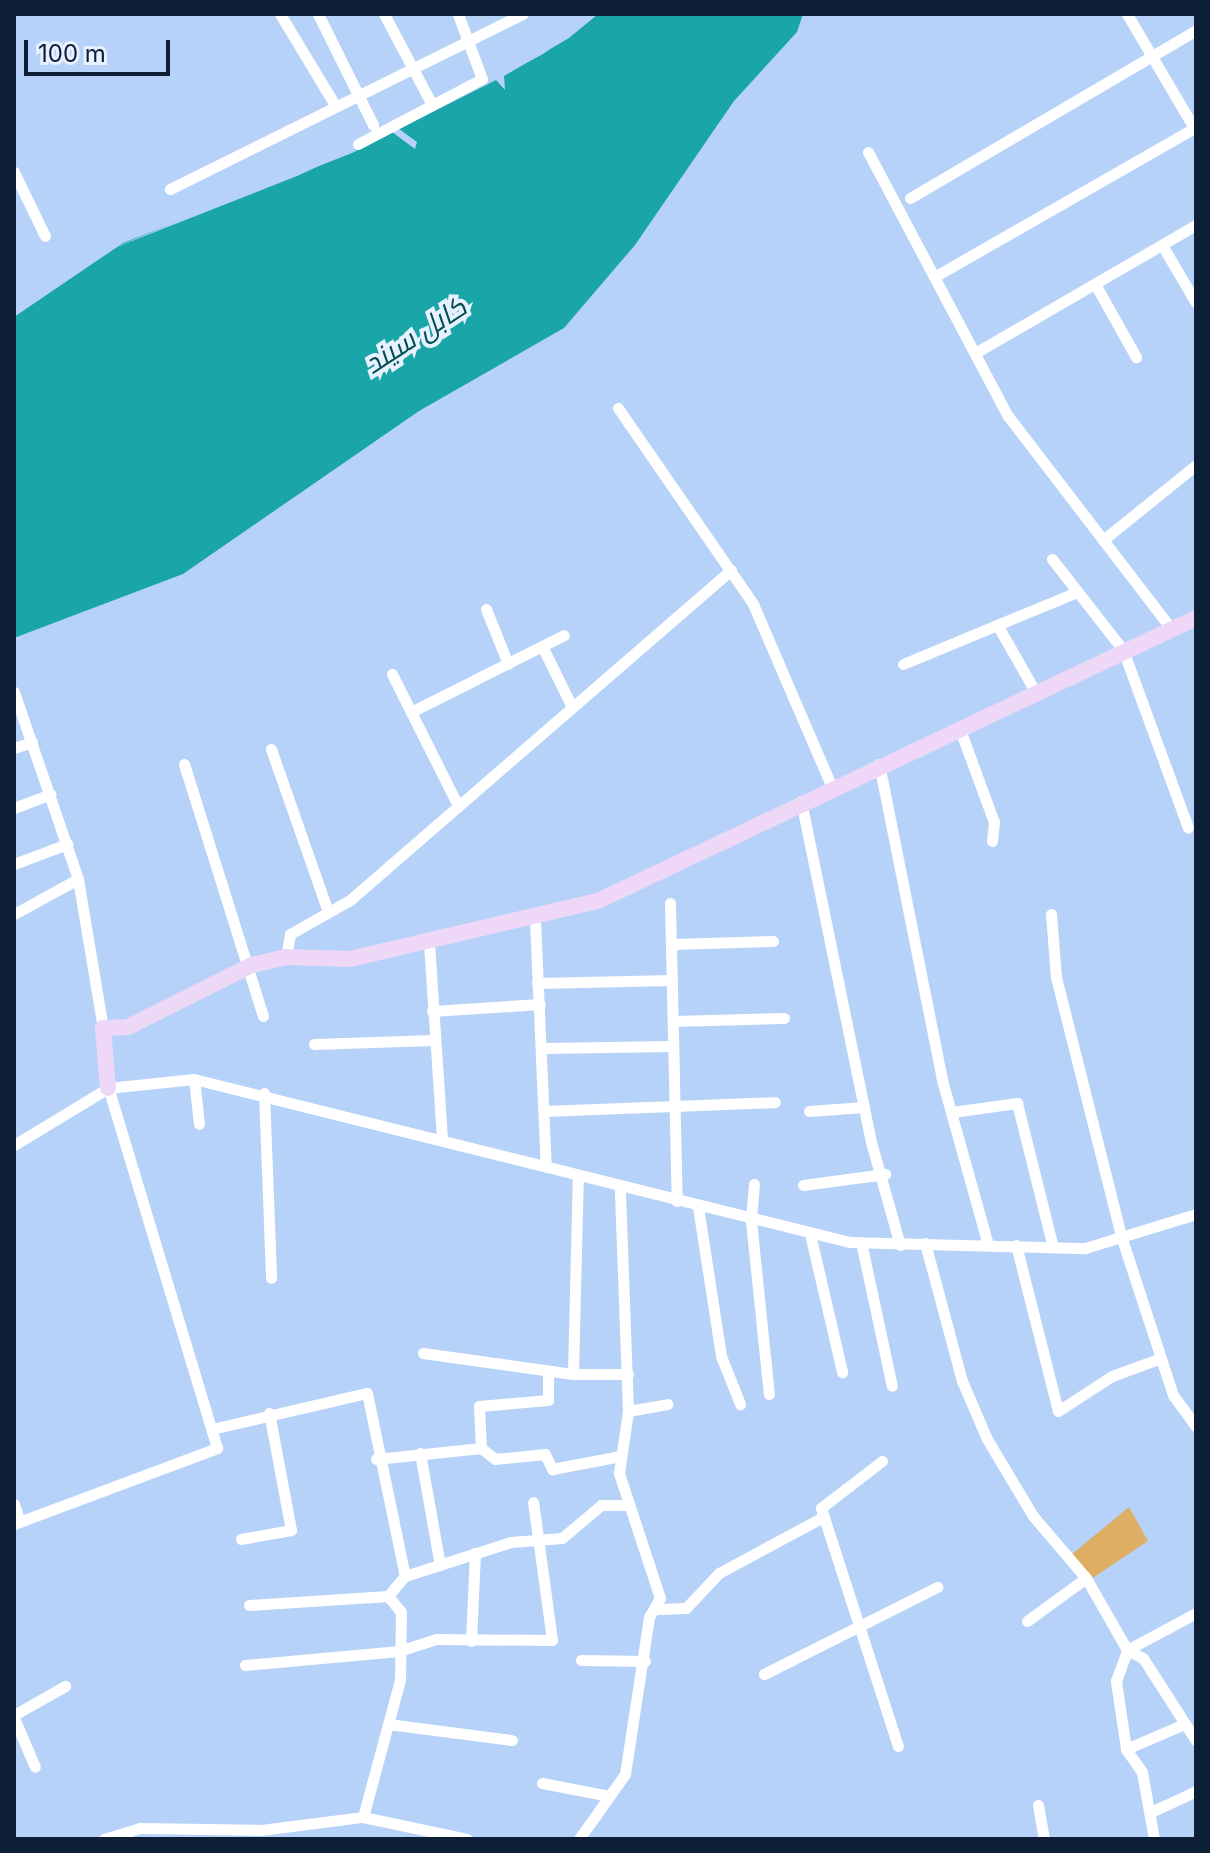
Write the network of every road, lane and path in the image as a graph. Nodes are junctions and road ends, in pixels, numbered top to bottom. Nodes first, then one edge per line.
1 (280, 14) edge
2 (318, 14) edge
3 (384, 14) edge
4 (458, 14) edge
5 (523, 14) edge
6 (1127, 14) edge
7 (1196, 30) edge
8 (467, 38) junction
9 (1152, 56) junction
10 (413, 65) junction
11 (358, 91) junction
12 (430, 101) junction
13 (333, 102) junction
14 (373, 125) dead end
15 (1196, 129) edge
16 (358, 144) dead end
17 (868, 152) dead end
18 (14, 172) edge
19 (170, 189) dead end
20 (910, 198) dead end
21 (1196, 225) edge
22 (45, 236) dead end
23 (1162, 245) junction
24 (934, 277) junction
25 (1095, 284) junction
26 (1195, 300) edge
27 (975, 353) junction
28 (1136, 357) dead end
29 (618, 408) dead end
30 (1196, 465) edge
31 (1103, 540) junction
32 (1052, 559) dead end
33 (731, 570) junction
34 (1077, 592) junction
35 (486, 609) dead end
36 (1196, 618) edge
37 (1170, 627) junction
38 (999, 628) junction
39 (564, 635) dead end
40 (542, 646) junction
41 (1123, 650) junction
42 (508, 664) junction
43 (903, 664) dead end
44 (392, 674) dead end
45 (1035, 691) junction
46 (14, 692) edge
47 (571, 705) junction
48 (411, 712) junction
49 (959, 727) junction
50 (32, 742) junction
51 (14, 748) edge
52 (271, 749) dead end
53 (184, 764) dead end
54 (879, 764) junction
55 (831, 785) junction
56 (50, 794) junction
57 (801, 801) junction
58 (457, 804) junction
59 (14, 808) edge
60 (1188, 828) dead end
61 (992, 841) dead end
62 (67, 844) junction
63 (14, 864) edge
64 (78, 879) junction
65 (670, 903) dead end
66 (328, 912) junction
67 (14, 914) edge
68 (1051, 914) dead end
69 (535, 920) junction
70 (773, 941) dead end
71 (429, 943) junction
72 (672, 944) junction
73 (286, 957) junction
74 (252, 965) junction
75 (672, 980) junction
76 (537, 983) junction
77 (540, 1004) junction
78 (432, 1011) junction
79 (263, 1016) dead end
80 (784, 1018) dead end
81 (674, 1021) junction
82 (103, 1028) junction
83 (433, 1040) junction
84 (314, 1044) dead end
85 (670, 1046) junction
86 (545, 1048) junction
87 (194, 1079) junction
88 (108, 1088) junction
89 (264, 1093) junction
90 (775, 1102) dead end
91 (675, 1106) junction
92 (864, 1107) junction
93 (544, 1111) junction
94 (809, 1111) dead end
95 (952, 1112) junction
96 (199, 1124) dead end
97 (442, 1137) junction
98 (14, 1145) edge
99 (546, 1167) junction
100 (885, 1174) junction
101 (578, 1175) junction
102 (754, 1184) dead end
103 (803, 1185) dead end
104 (620, 1189) junction
105 (677, 1201) junction
106 (698, 1207) junction
107 (1196, 1214) edge
108 (751, 1221) junction
109 (810, 1234) junction
110 (1122, 1239) junction
111 (861, 1242) junction
112 (925, 1243) junction
113 (900, 1245) junction
114 (988, 1245) junction
115 (1016, 1245) junction
116 (1053, 1247) junction
117 (271, 1278) dead end
118 (423, 1353) dead end
119 (1161, 1358) junction
120 (548, 1371) junction
121 (842, 1372) dead end
122 (573, 1374) junction
123 (628, 1374) junction
124 (892, 1386) dead end
125 (769, 1394) dead end
126 (667, 1404) dead end
127 (740, 1404) dead end
128 (628, 1411) junction
129 (269, 1413) junction
130 (1196, 1427) edge
131 (212, 1429) junction
132 (481, 1448) junction
133 (420, 1453) junction
134 (621, 1456) junction
135 (376, 1459) junction
136 (882, 1461) dead end
137 (533, 1502) dead end
138 (14, 1504) edge
139 (628, 1505) junction
140 (823, 1517) junction
141 (17, 1523) edge
142 (241, 1539) dead end
143 (537, 1540) junction
144 (475, 1553) junction
145 (440, 1565) junction
146 (405, 1576) junction
147 (1086, 1578) junction
148 (937, 1587) dead end
149 (388, 1596) junction
150 (249, 1605) dead end
151 (658, 1609) junction
152 (1196, 1613) edge
153 (1027, 1621) dead end
154 (865, 1626) junction
155 (471, 1641) junction
156 (1127, 1650) junction
157 (399, 1651) junction
158 (581, 1660) dead end
159 (645, 1661) junction
160 (245, 1665) dead end
161 (764, 1674) dead end
162 (65, 1686) dead end
163 (14, 1716) edge
164 (388, 1724) junction
165 (1184, 1724) junction
166 (512, 1740) dead end
167 (1196, 1741) edge
168 (898, 1746) dead end
169 (1126, 1749) junction
170 (35, 1767) dead end
171 (542, 1783) dead end
172 (1196, 1791) edge
173 (609, 1796) junction
174 (1038, 1805) dead end
175 (1153, 1811) junction
176 (363, 1817) junction
177 (237, 1835) edge
178 (104, 1839) edge
179 (467, 1839) edge
180 (579, 1839) edge
181 (1044, 1839) edge
182 (1154, 1839) edge

1 - 13 street
2 - 11 street
3 - 10 street
4 - 8 street
5 - 8 street
6 - 9 street
7 - 9 street
8 - 10 street
8 - 12 street
9 - 15 street
9 - 20 street
10 - 11 street
10 - 12 street
11 - 13 street
11 - 14 street
12 - 16 street
13 - 19 street
15 - 24 street
17 - 24 street
18 - 22 street
21 - 23 street
23 - 25 street
23 - 26 street
24 - 27 street
25 - 27 street
25 - 28 street
27 - 31 street
29 - 33 street
30 - 31 street
31 - 37 street
32 - 34 street
33 - 47 street
33 - 55 street
34 - 38 street
34 - 41 street
35 - 42 street
36 - 37 street
37 - 41 street
38 - 43 street
38 - 45 street
39 - 40 street
40 - 42 street
40 - 47 street
41 - 45 street
41 - 60 street
42 - 48 street
44 - 48 street
45 - 49 street
46 - 50 street
47 - 58 street
48 - 58 street
49 - 54 street
49 - 61 street
50 - 51 street
50 - 56 street
52 - 66 street
53 - 74 street
54 - 55 street
54 - 95 street
55 - 57 street
56 - 59 street
56 - 62 street
57 - 69 street
57 - 92 street
58 - 66 street
62 - 63 street
62 - 64 street
64 - 67 street
64 - 82 street
65 - 72 street
66 - 73 street
68 - 110 street
69 - 71 street
69 - 76 street
70 - 72 street
71 - 73 street
71 - 78 street
72 - 75 street
73 - 74 street
74 - 79 street
74 - 82 street
75 - 76 street
75 - 81 street
76 - 77 street
77 - 78 street
77 - 86 street
78 - 83 street
80 - 81 street
81 - 85 street
82 - 88 street
83 - 84 street
83 - 97 street
85 - 86 street
85 - 91 street
86 - 93 street
87 - 88 street
87 - 89 street
87 - 96 street
88 - 98 street
88 - 131 street
89 - 97 street
89 - 117 street
90 - 91 street
91 - 93 street
91 - 105 street
92 - 94 street
92 - 100 street
93 - 99 street
95 - 114 street
95 - 116 street
97 - 99 street
99 - 101 street
100 - 103 street
100 - 113 street
101 - 104 street
101 - 122 street
102 - 108 street
104 - 105 street
104 - 123 street
105 - 106 street
106 - 108 street
106 - 127 street
107 - 110 street
108 - 109 street
108 - 125 street
109 - 111 street
109 - 121 street
110 - 116 street
110 - 119 street
111 - 113 street
111 - 124 street
112 - 113 street
112 - 114 street
112 - 147 street
114 - 115 street
115 - 116 street
115 - 119 street
118 - 120 street
119 - 130 street
120 - 122 street
120 - 132 street
122 - 123 street
123 - 128 street
126 - 128 street
128 - 134 street
129 - 131 street
129 - 135 street
129 - 142 street
131 - 141 street
132 - 133 street
132 - 134 street
133 - 135 street
133 - 145 street
134 - 139 street
135 - 146 street
136 - 140 street
137 - 143 street
138 - 141 street
139 - 143 street
139 - 151 street
140 - 151 street
140 - 154 street
143 - 144 street
143 - 155 street
144 - 145 street
144 - 155 street
145 - 146 street
146 - 149 street
147 - 153 street
147 - 156 street
148 - 154 street
149 - 150 street
149 - 157 street
151 - 159 street
152 - 156 street
154 - 161 street
154 - 168 street
155 - 157 street
156 - 165 street
156 - 169 street
157 - 160 street
157 - 164 street
158 - 159 street
159 - 173 street
162 - 163 street
163 - 170 street
164 - 166 street
164 - 176 street
165 - 167 street
165 - 169 street
169 - 175 street
171 - 173 street
172 - 175 street
173 - 180 street
174 - 181 street
175 - 182 street
176 - 177 street
176 - 179 street
177 - 178 street

